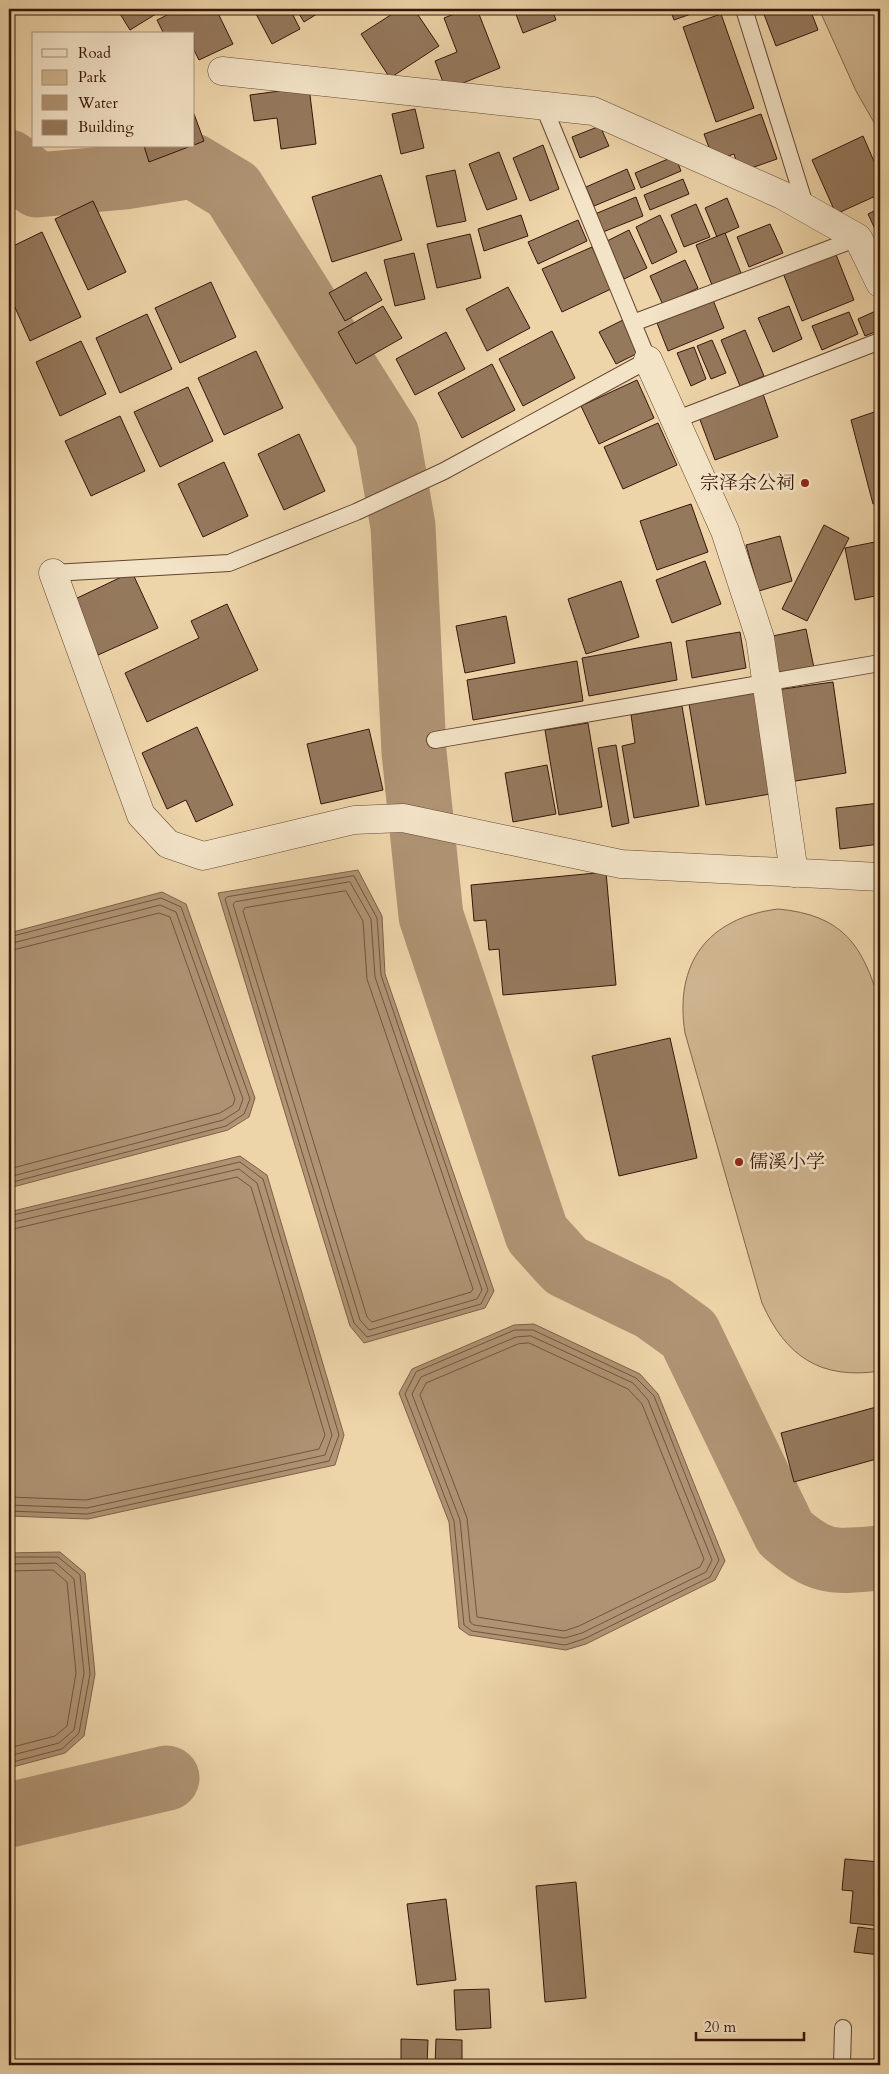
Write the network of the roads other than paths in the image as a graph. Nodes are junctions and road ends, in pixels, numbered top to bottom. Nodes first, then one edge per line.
1 (744, 9) edge
2 (222, 71) dead end
3 (543, 105) junction
4 (806, 208) junction
5 (858, 238) junction
6 (880, 283) edge
7 (633, 324) junction
8 (880, 340) edge
9 (648, 360) junction
10 (675, 420) junction
11 (53, 573) joint
12 (880, 664) edge
13 (766, 682) junction
14 (435, 740) dead end
15 (794, 873) junction
16 (880, 878) edge
17 (843, 2028) dead end
18 (842, 2065) edge

1 - 4 lane
2 - 3 street
3 - 4 street
3 - 7 lane
4 - 5 street
5 - 6 street
5 - 7 lane
7 - 9 lane
8 - 10 lane
9 - 10 street
9 - 11 lane
10 - 13 street
11 - 15 street
12 - 13 lane
13 - 14 lane
13 - 15 street
15 - 16 street
17 - 18 lane

